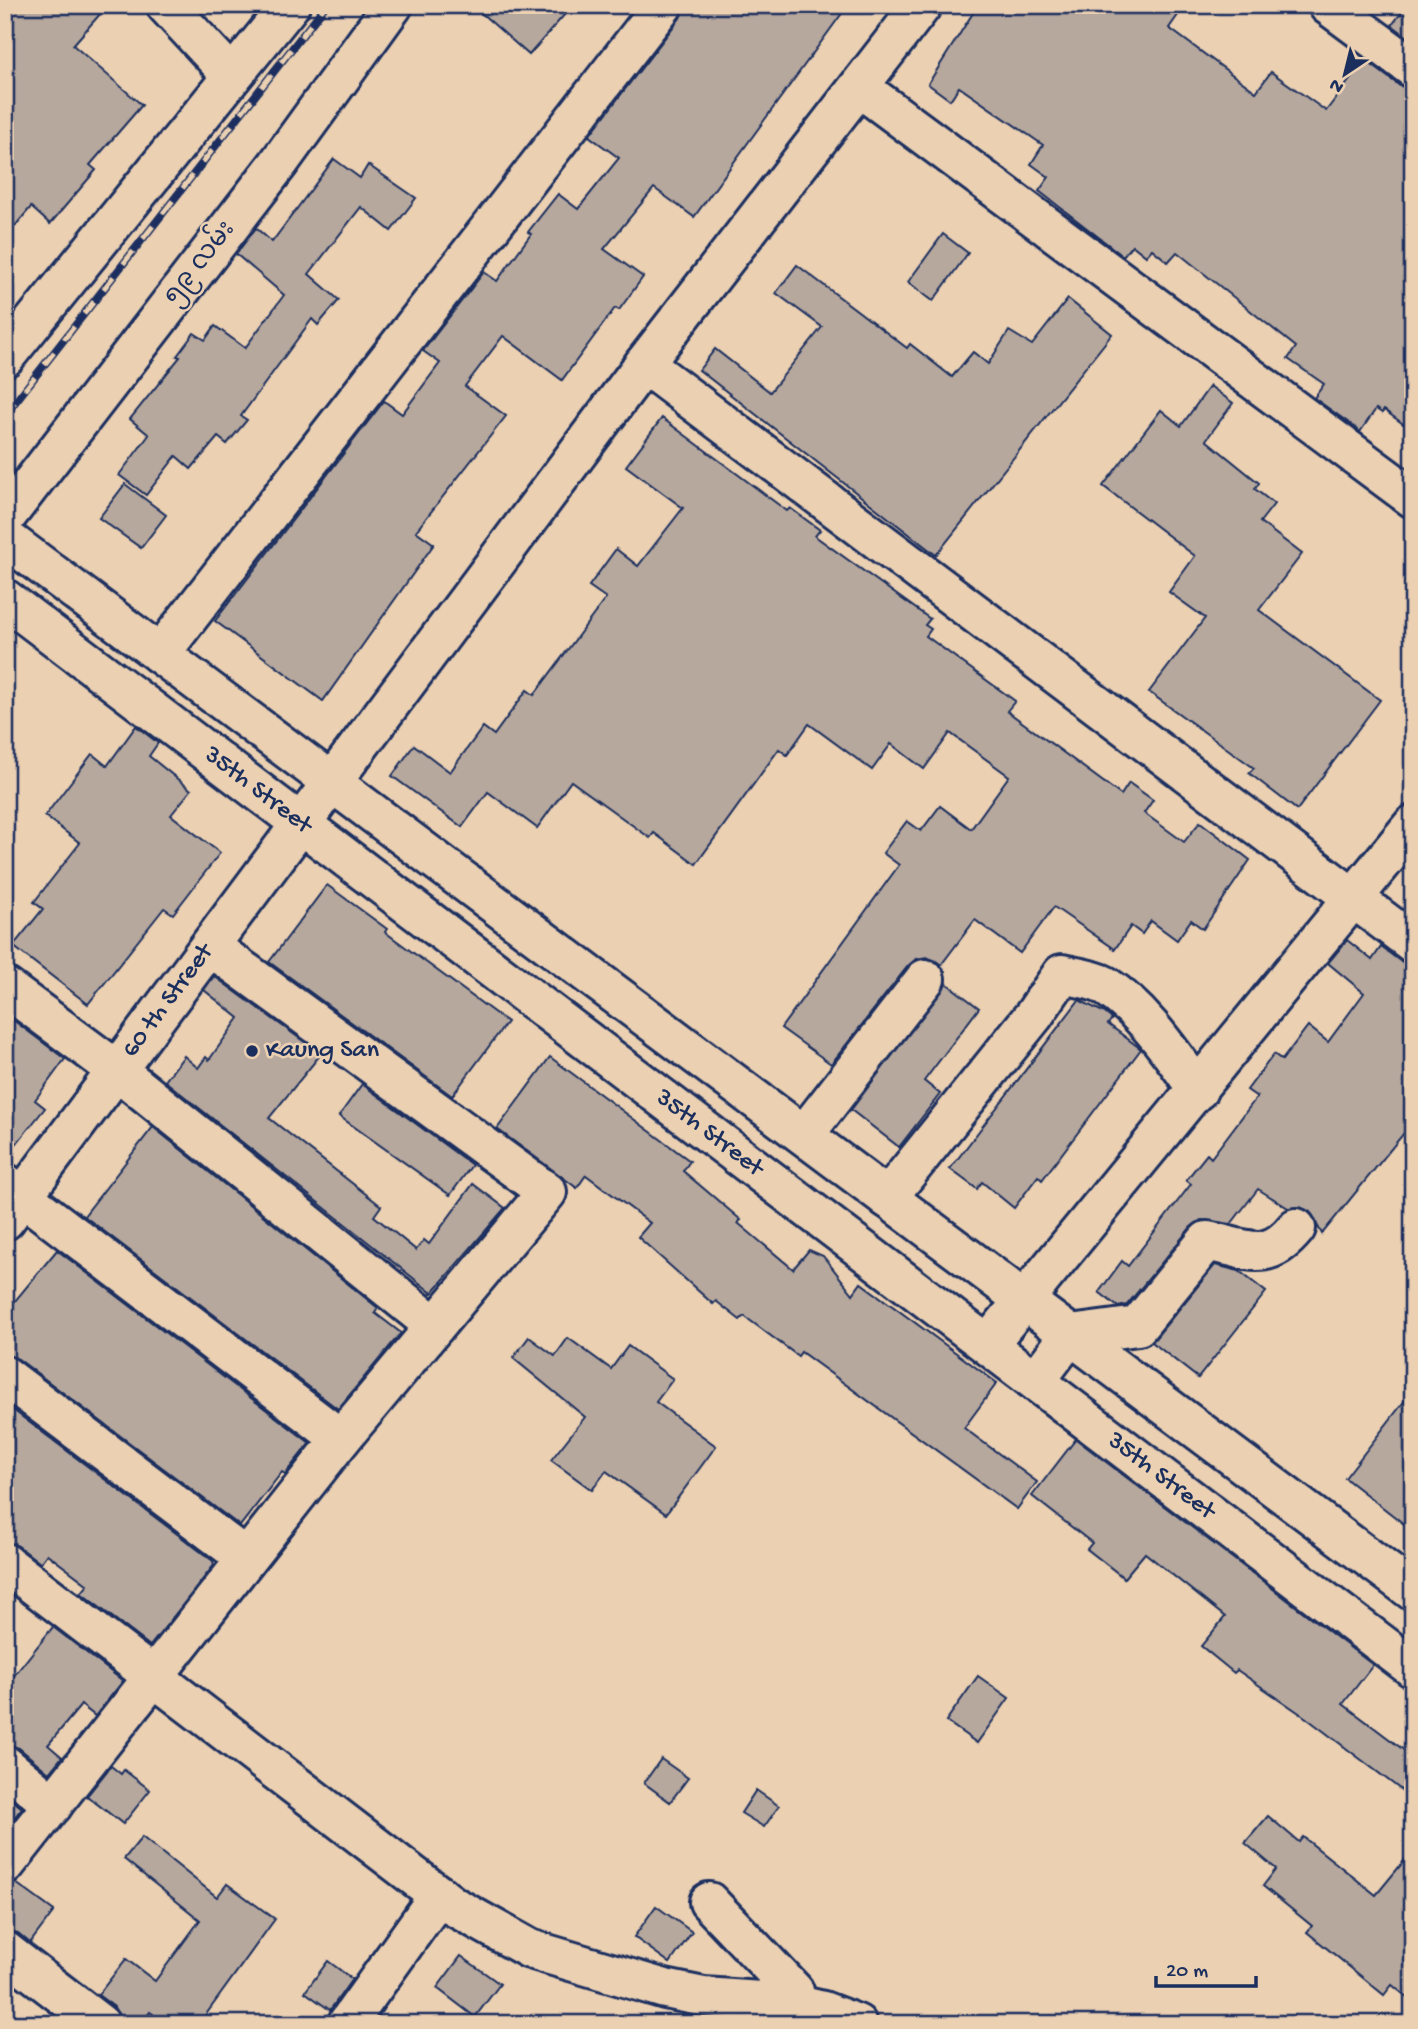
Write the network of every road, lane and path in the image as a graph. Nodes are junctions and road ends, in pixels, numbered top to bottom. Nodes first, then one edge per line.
1 (166, 5) edge
2 (289, 5) edge
3 (393, 5) edge
4 (663, 5) edge
5 (922, 5) edge
6 (1328, 5) edge
7 (1413, 68) edge
8 (232, 76) junction
9 (859, 87) junction
10 (5, 357) edge
11 (644, 364) junction
12 (1413, 498) edge
13 (5, 519) edge
14 (5, 538) edge
15 (5, 599) edge
16 (160, 654) junction
17 (331, 782) junction
18 (300, 823) junction
19 (1413, 825) edge
20 (1354, 900) junction
21 (1413, 943) edge
22 (211, 947) junction
23 (925, 979) dead end
24 (5, 987) edge
25 (118, 1071) junction
26 (1198, 1090) junction
27 (804, 1135) junction
28 (887, 1198) junction
29 (11, 1200) edge
30 (1296, 1227) dead end
31 (1025, 1300) junction
32 (435, 1326) junction
33 (1070, 1335) junction
34 (989, 1343) junction
35 (5, 1376) edge
36 (1037, 1379) junction
37 (341, 1439) junction
38 (246, 1558) junction
39 (5, 1563) edge
40 (1413, 1591) edge
41 (1413, 1668) edge
42 (155, 1679) junction
43 (5, 1765) edge
44 (53, 1805) junction
45 (5, 1865) edge
46 (439, 1895) junction
47 (709, 1902) dead end
48 (5, 1951) edge
49 (823, 2012) edge
50 (100, 2024) edge
51 (347, 2024) edge

1 - 8 street
2 - 8 street
3 - 13 street, ၅၉ လမ်း
4 - 16 street
5 - 9 street, 60 th Street
6 - 7 street
8 - 10 street
9 - 11 street, 60 th Street
9 - 12 street
11 - 17 street, 60 th Street
11 - 20 street
14 - 16 street, 35th Street
15 - 18 street, 35th Street
16 - 17 street, 35th Street
17 - 18 street, 60 th Street
17 - 27 street, 35th Street
18 - 22 street, 60 th Street
18 - 34 street, 35th Street
19 - 20 street
20 - 21 street
20 - 26 street
22 - 25 street, 60 th Street
22 - 32 street
23 - 27 street
24 - 25 street
25 - 29 street, 60 th Street
25 - 32 street
26 - 28 street
26 - 31 street
27 - 28 street, 35th Street
28 - 31 street, 35th Street
29 - 37 street
30 - 33 street
31 - 33 street, 35th Street
31 - 34 street
32 - 37 street
33 - 36 street
33 - 40 street, 35th Street
34 - 36 street, 35th Street
35 - 38 street
36 - 41 street, 35th Street
37 - 38 street
38 - 42 street
39 - 42 street
42 - 44 street
42 - 46 street
43 - 44 street
44 - 45 street
46 - 49 street
46 - 51 street
47 - 49 street
48 - 50 street

